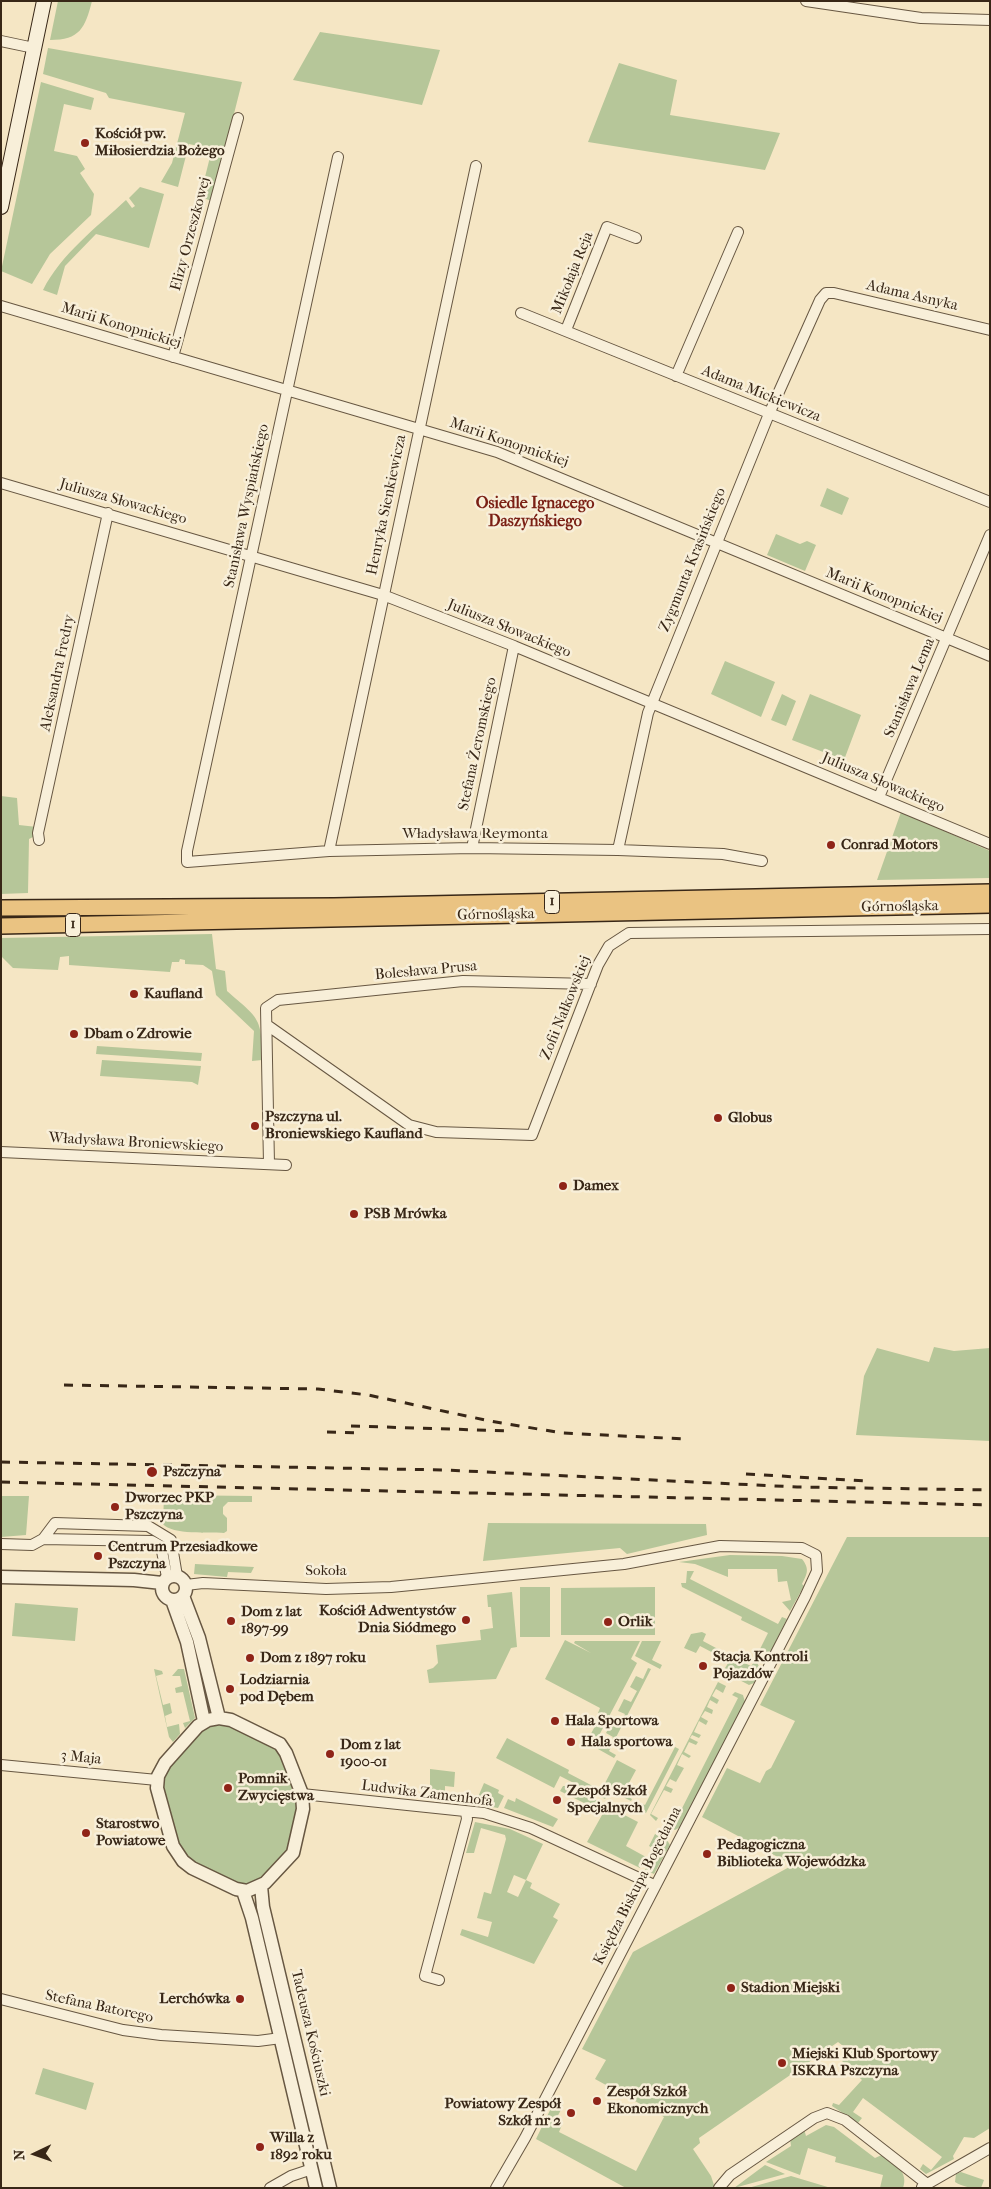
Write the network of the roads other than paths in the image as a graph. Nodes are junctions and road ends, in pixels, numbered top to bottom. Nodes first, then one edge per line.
1 (44, 1) edge
2 (806, 1) edge
3 (990, 20) edge
4 (1, 42) edge
5 (34, 48) junction
6 (238, 118) dead end
7 (338, 157) dead end
8 (476, 166) dead end
9 (1, 207) edge
10 (738, 232) dead end
11 (636, 238) dead end
12 (826, 293) joint
13 (1, 306) edge
14 (521, 313) dead end
15 (566, 330) junction
16 (990, 330) edge
17 (173, 357) junction
18 (676, 376) junction
19 (287, 390) junction
20 (769, 414) junction
21 (418, 429) junction
22 (1, 483) edge
23 (990, 502) edge
24 (108, 513) junction
25 (990, 535) edge
26 (716, 544) junction
27 (251, 555) junction
28 (383, 595) junction
29 (948, 638) junction
30 (514, 646) junction
31 (990, 656) edge
32 (651, 704) junction
33 (879, 797) junction
34 (39, 840) dead end
35 (990, 844) edge
36 (472, 848) junction
37 (618, 850) junction
38 (329, 851) junction
39 (762, 861) dead end
40 (187, 862) joint
41 (990, 892) edge
42 (990, 905) edge
43 (1, 908) edge
44 (1, 926) edge
45 (990, 929) edge
46 (591, 984) junction
47 (266, 1025) junction
48 (1, 1152) edge
49 (269, 1164) junction
50 (286, 1165) dead end
51 (44, 1539) junction
52 (1, 1544) edge
53 (816, 1555) joint
54 (1, 1577) edge
55 (175, 1586) junction
56 (219, 1718) junction
57 (204, 1721) junction
58 (1, 1765) edge
59 (157, 1780) junction
60 (302, 1794) junction
61 (466, 1812) junction
62 (654, 1885) junction
63 (261, 1886) junction
64 (243, 1891) junction
65 (439, 1980) dead end
66 (1, 1999) edge
67 (281, 2038) junction
68 (990, 2148) edge
69 (312, 2169) junction
70 (924, 2186) edge
71 (270, 2188) edge
72 (316, 2188) edge
73 (330, 2188) edge
74 (496, 2188) edge
75 (719, 2188) edge

1 - 5 main road
2 - 3 street
4 - 5 street
5 - 9 main road
6 - 17 street, Elizy Orzeszkowej
7 - 19 street, Stanisława Wyspiańskiego
8 - 21 street, Henryka Sienkiewicza
10 - 18 street
11 - 15 street, Mikołaja Reja
12 - 16 street, Adama Asnyka
12 - 20 street, Zygmunta Krasińskiego
13 - 17 street, Marii Konopnickiej
14 - 15 street, Adama Mickiewicza
15 - 18 street, Adama Mickiewicza
17 - 19 street, Marii Konopnickiej
18 - 20 street, Adama Mickiewicza
19 - 21 street, Marii Konopnickiej
19 - 27 street, Stanisława Wyspiańskiego
20 - 23 street, Adama Mickiewicza
20 - 26 street, Zygmunta Krasińskiego
21 - 26 street, Marii Konopnickiej
21 - 28 street, Henryka Sienkiewicza
22 - 24 street, Juliusza Słowackiego
24 - 27 street, Juliusza Słowackiego
24 - 34 street, Aleksandra Fredry
25 - 29 street, Stanisława Lema
26 - 29 street, Marii Konopnickiej
26 - 32 street, Zygmunta Krasińskiego
27 - 28 street, Juliusza Słowackiego
27 - 40 street, Stanisława Wyspiańskiego
28 - 30 street, Juliusza Słowackiego
28 - 38 street, Henryka Sienkiewicza
29 - 31 street, Marii Konopnickiej
29 - 33 street, Stanisława Lema
30 - 32 street, Juliusza Słowackiego
30 - 36 street, Stefana Żeromskiego
32 - 33 street, Juliusza Słowackiego
32 - 37 street, Zygmunta Krasińskiego
33 - 35 street, Juliusza Słowackiego
36 - 37 street, Władysława Reymonta
36 - 38 street, Władysława Reymonta
37 - 39 street, Władysława Reymonta
38 - 40 street, Władysława Reymonta
41 - 43 main road, Górnośląska / 1
42 - 44 main road, Górnośląska / 1
45 - 46 street, Zofii Nałkowskiej
46 - 47 street, Bolesława Prusa
46 - 47 street, Zofii Nałkowskiej
47 - 49 street
48 - 49 street, Władysława Broniewskiego
49 - 50 street, Władysława Broniewskiego
51 - 52 street
51 - 55 street
51 - 55 street
53 - 55 street, Sokoła
53 - 62 street, Księdza Biskupa Bogedaina
54 - 55 street, Sokoła
55 - 56 street
55 - 57 street
56 - 57 street
56 - 60 street
57 - 59 street
58 - 59 street, 3 Maja
59 - 64 street
60 - 61 street, Ludwika Zamenhofa
60 - 63 street
61 - 62 street, Ludwika Zamenhofa
61 - 65 street
62 - 74 street, Księdza Biskupa Bogedaina
63 - 64 street
63 - 73 street, Tadeusza Kościuszki
64 - 67 street, Tadeusza Kościuszki
66 - 67 street, Stefana Batorego
67 - 69 street, Tadeusza Kościuszki
68 - 70 street
69 - 71 street
69 - 72 street, Tadeusza Kościuszki
70 - 75 street

